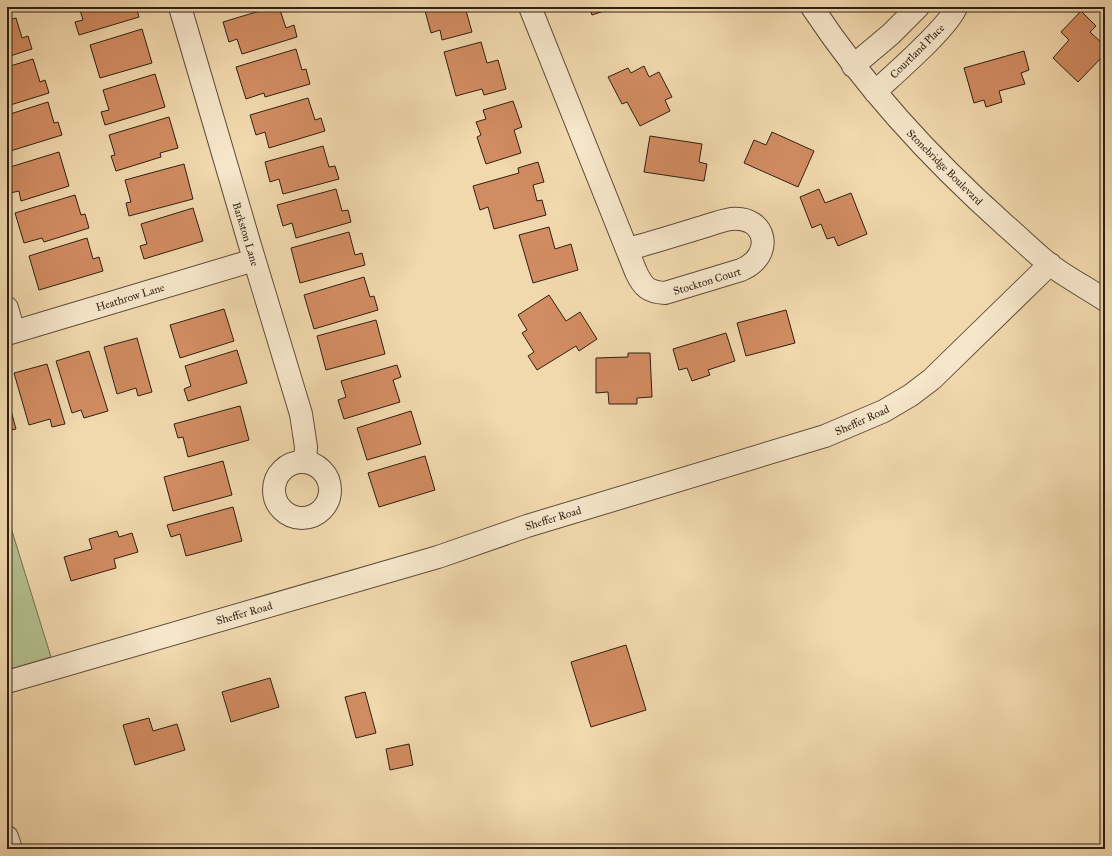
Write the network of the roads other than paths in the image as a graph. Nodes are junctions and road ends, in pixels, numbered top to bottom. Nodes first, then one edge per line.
1 (180, 7) edge
2 (530, 7) edge
3 (812, 7) edge
4 (918, 7) edge
5 (956, 7) edge
6 (853, 66) junction
7 (875, 92) junction
8 (628, 250) junction
9 (254, 260) junction
10 (1050, 264) junction
11 (1105, 300) edge
12 (7, 308) edge
13 (11, 333) edge
14 (305, 462) dead end
15 (7, 682) edge
16 (7, 837) edge
17 (11, 849) edge

1 - 9 street, Barkston Lane
2 - 8 street, Stockton Court
3 - 6 street, Stonebridge Boulevard
4 - 6 street
5 - 7 street, Courtland Place
6 - 7 street, Stonebridge Boulevard
7 - 10 street, Stonebridge Boulevard
8 - 8 street, Stockton Court
9 - 13 street, Heathrow Lane
9 - 14 street, Barkston Lane
10 - 11 street, Stonebridge Boulevard
10 - 15 street, Sheffer Road
12 - 13 street
16 - 17 street

